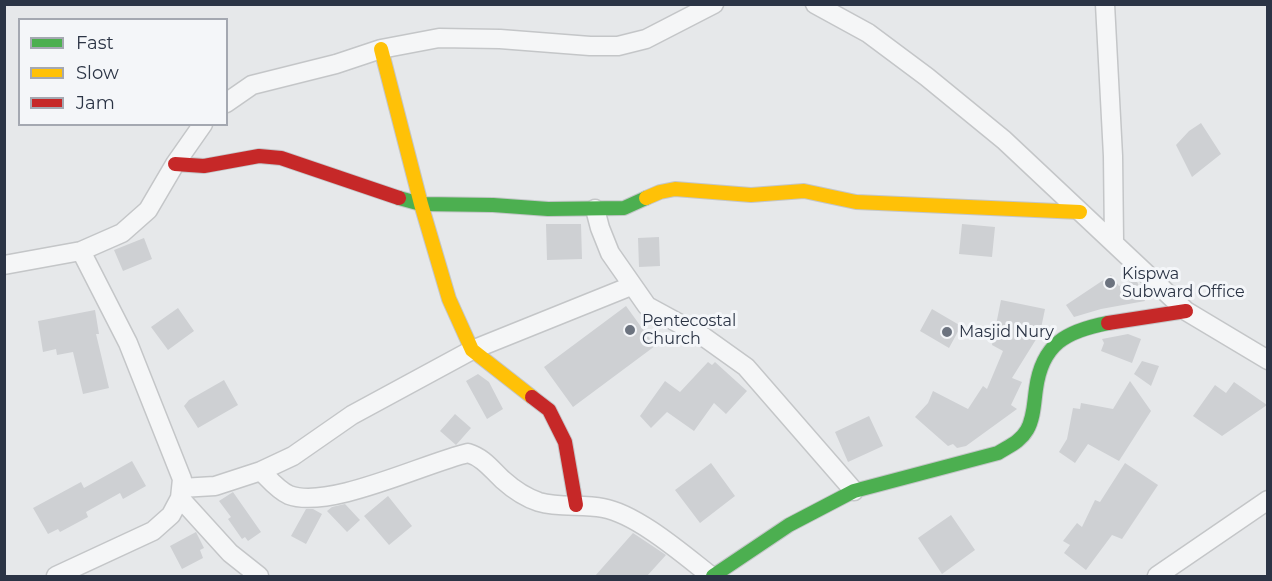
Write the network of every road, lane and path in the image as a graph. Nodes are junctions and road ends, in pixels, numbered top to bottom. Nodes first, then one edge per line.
1 (714, 4) edge
2 (815, 4) edge
3 (1105, 4) edge
4 (381, 49) junction
5 (228, 102) edge
6 (202, 126) edge
7 (175, 164) junction
8 (421, 204) junction
9 (595, 208) junction
10 (1080, 212) junction
11 (1114, 241) junction
12 (81, 251) junction
13 (4, 265) edge
14 (631, 286) junction
15 (1186, 311) junction
16 (472, 350) junction
17 (1268, 360) edge
18 (261, 471) junction
19 (854, 491) junction
20 (180, 493) junction
21 (1268, 500) edge
22 (576, 506) junction
23 (56, 576) edge
24 (259, 576) edge
25 (712, 576) edge
26 (1157, 576) edge

1 - 4 street
2 - 10 street
3 - 11 street
4 - 5 street
4 - 8 street
6 - 7 street
7 - 8 street
7 - 12 street
8 - 9 street
8 - 16 street
9 - 10 street
9 - 14 street
10 - 11 street
11 - 15 street
12 - 13 street
12 - 20 street
14 - 16 street
14 - 19 street
15 - 17 street
15 - 19 street
16 - 18 street
16 - 22 street
18 - 20 street
18 - 22 street
19 - 25 street
20 - 23 street
20 - 24 street
21 - 26 street
22 - 25 street

